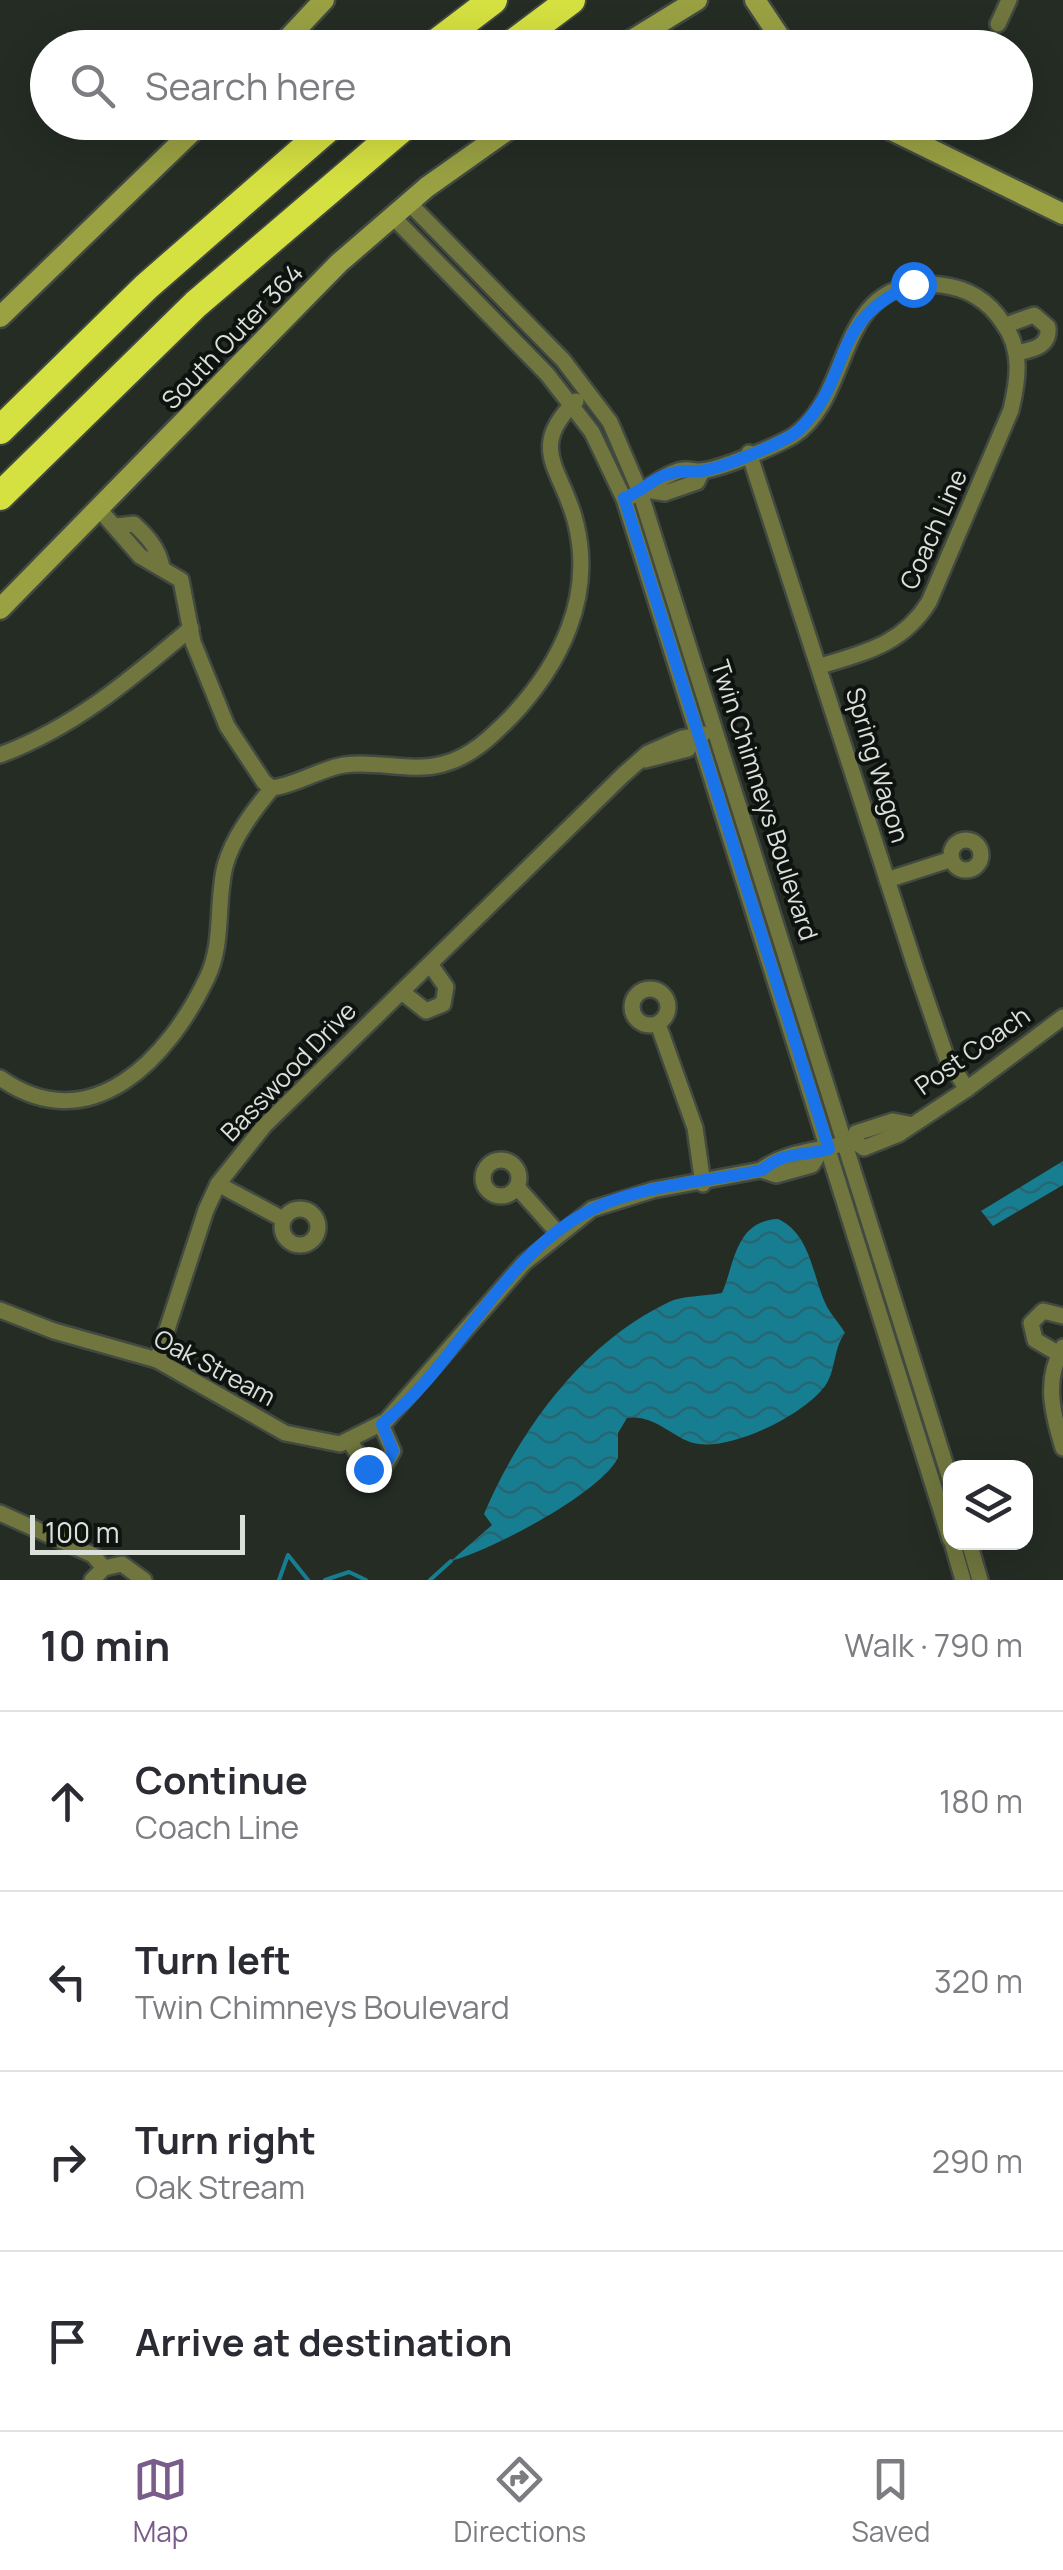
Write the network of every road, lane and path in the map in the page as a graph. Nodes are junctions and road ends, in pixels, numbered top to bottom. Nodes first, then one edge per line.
1 (324, 0) edge
2 (493, 0) edge
3 (572, 0) edge
4 (697, 0) edge
5 (756, 0) edge
6 (1009, 0) edge
7 (998, 24) dead end
8 (296, 30) edge
9 (454, 30) edge
10 (531, 30) edge
11 (648, 30) edge
12 (775, 30) edge
13 (183, 140) edge
14 (314, 140) edge
15 (388, 140) edge
16 (494, 140) edge
17 (912, 140) edge
18 (403, 211) junction
19 (1063, 214) edge
20 (0, 316) edge
21 (1006, 325) junction
22 (1016, 353) junction
23 (587, 392) junction
24 (572, 406) junction
25 (0, 430) edge
26 (749, 453) junction
27 (643, 491) junction
28 (0, 496) edge
29 (624, 498) junction
30 (98, 508) junction
31 (0, 609) edge
32 (192, 628) junction
33 (822, 666) junction
34 (716, 730) junction
35 (695, 738) junction
36 (0, 755) edge
37 (272, 788) junction
38 (952, 860) dead end
39 (888, 880) junction
40 (430, 964) junction
41 (402, 992) junction
42 (1063, 1016) edge
43 (658, 1024) dead end
44 (0, 1078) edge
45 (967, 1089) junction
46 (851, 1142) junction
47 (824, 1150) junction
48 (218, 1184) junction
49 (702, 1184) junction
50 (517, 1188) dead end
51 (283, 1219) dead end
52 (558, 1234) junction
53 (0, 1310) edge
54 (1063, 1316) edge
55 (1061, 1350) edge
56 (157, 1360) junction
57 (382, 1424) junction
58 (350, 1442) junction
59 (1063, 1448) edge
60 (944, 1460) edge
61 (0, 1513) edge
62 (943, 1516) edge
63 (954, 1550) edge
64 (971, 1550) edge
65 (98, 1574) edge
66 (144, 1580) edge
67 (963, 1580) edge
68 (980, 1580) edge

1 - 8 street
2 - 9 highway
3 - 10 highway
4 - 11 street
5 - 12 street
6 - 7 street
13 - 20 street
14 - 25 highway
15 - 28 highway
16 - 18 street, South Outer 364
17 - 19 street
18 - 23 street, Twin Chimneys Boulevard
18 - 24 street, Twin Chimneys Boulevard
18 - 30 street, South Outer 364
21 - 22 street, Coach Line
21 - 22 street
21 - 26 street, Coach Line
22 - 33 street, Coach Line
23 - 24 street
23 - 27 street, Twin Chimneys Boulevard
24 - 29 street, Twin Chimneys Boulevard
24 - 37 street
26 - 27 street, Coach Line
26 - 33 street, Spring Wagon
27 - 29 street
27 - 34 street, Twin Chimneys Boulevard
29 - 35 street, Twin Chimneys Boulevard
30 - 31 street, South Outer 364
30 - 32 street
32 - 36 street
32 - 37 street
33 - 39 street, Spring Wagon
34 - 35 street, Basswood Drive
34 - 46 street, Twin Chimneys Boulevard
35 - 40 street, Basswood Drive
35 - 47 street, Twin Chimneys Boulevard
37 - 44 street
38 - 39 street
39 - 45 street, Spring Wagon
40 - 41 street, Basswood Drive
40 - 41 street
41 - 48 street, Basswood Drive
42 - 45 street, Post Coach
43 - 49 street
45 - 46 street, Post Coach
46 - 47 street
46 - 60 street, Twin Chimneys Boulevard
47 - 49 street
47 - 62 street, Twin Chimneys Boulevard
48 - 51 street
48 - 56 street, Basswood Drive
49 - 52 street
50 - 52 street
52 - 57 street
53 - 56 street, Oak Stream
54 - 55 street
55 - 59 street
56 - 58 street, Oak Stream
57 - 58 street
57 - 58 street
61 - 65 street
63 - 67 street, Twin Chimneys Boulevard
64 - 68 street
65 - 66 street

